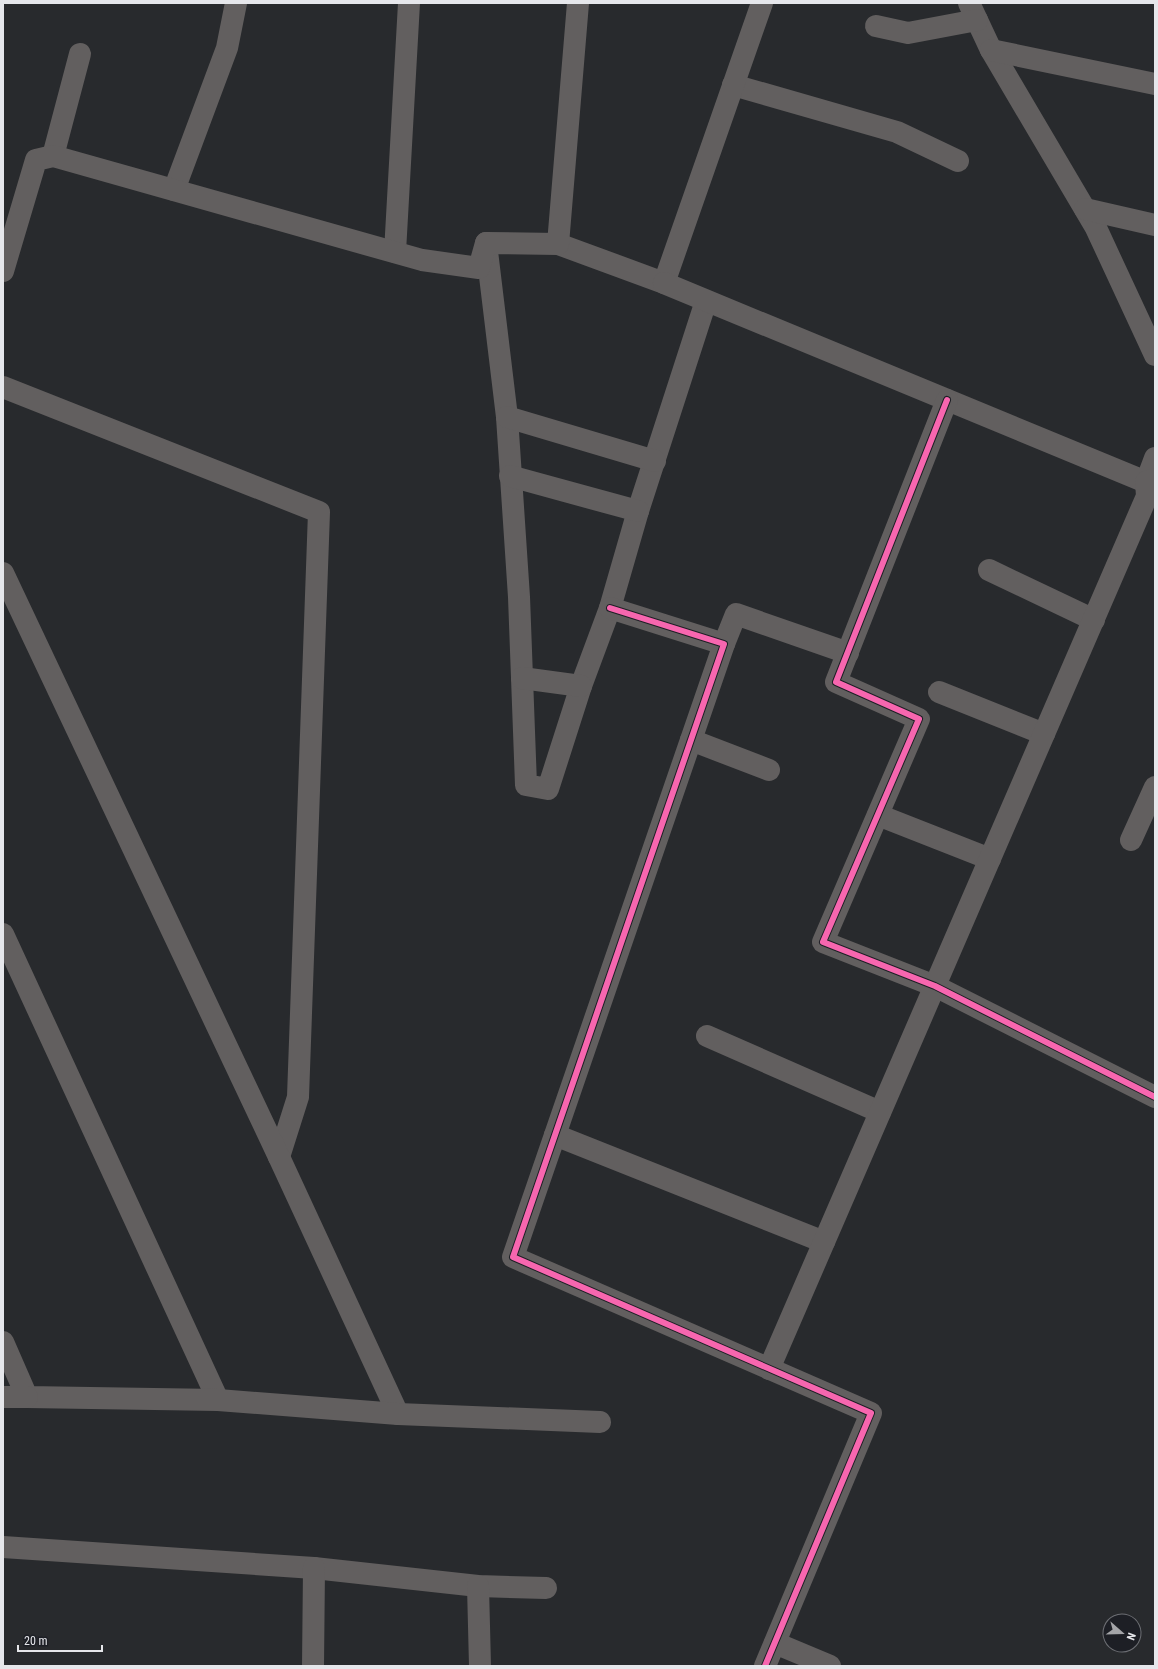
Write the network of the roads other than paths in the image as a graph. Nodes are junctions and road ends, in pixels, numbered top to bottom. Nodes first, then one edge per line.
1 (236, 3) edge
2 (409, 3) edge
3 (578, 3) edge
4 (762, 3) edge
5 (973, 11) edge
6 (876, 26) dead end
7 (991, 50) junction
8 (80, 54) dead end
9 (1155, 84) edge
10 (733, 85) junction
11 (53, 156) junction
12 (958, 161) dead end
13 (174, 190) junction
14 (1085, 209) junction
15 (1155, 225) edge
16 (486, 243) junction
17 (558, 244) junction
18 (395, 252) junction
19 (3, 271) edge
20 (664, 283) junction
21 (706, 301) junction
22 (1155, 356) edge
23 (3, 387) edge
24 (947, 400) junction
25 (507, 417) junction
26 (1155, 458) edge
27 (655, 461) junction
28 (510, 476) junction
29 (1151, 480) edge
30 (638, 511) junction
31 (989, 570) dead end
32 (3, 573) edge
33 (610, 608) junction
34 (1094, 620) junction
35 (724, 644) junction
36 (848, 653) junction
37 (522, 678) junction
38 (581, 686) junction
39 (939, 692) dead end
40 (1044, 734) junction
41 (691, 740) junction
42 (768, 770) dead end
43 (1155, 787) edge
44 (878, 815) junction
45 (1131, 840) dead end
46 (990, 859) junction
47 (3, 934) edge
48 (935, 986) junction
49 (708, 1036) dead end
50 (1155, 1097) edge
51 (880, 1112) junction
52 (555, 1135) junction
53 (279, 1157) junction
54 (824, 1242) junction
55 (3, 1342) edge
56 (769, 1368) junction
57 (3, 1397) edge
58 (27, 1397) junction
59 (218, 1400) junction
60 (398, 1414) junction
61 (600, 1422) dead end
62 (3, 1548) edge
63 (314, 1568) junction
64 (478, 1586) junction
65 (546, 1588) dead end
66 (775, 1643) junction
67 (313, 1666) edge
68 (480, 1666) edge
69 (766, 1666) edge
70 (830, 1666) edge

1 - 13 street
2 - 18 street
3 - 17 street
4 - 10 street
5 - 6 street
5 - 7 street
7 - 9 street
7 - 14 street
8 - 11 street
10 - 12 street
10 - 20 street
11 - 13 street
11 - 19 street
13 - 18 street
14 - 15 street
14 - 22 street
16 - 17 street
16 - 18 street
16 - 25 street
17 - 20 street
20 - 21 street
21 - 24 street
21 - 27 street
23 - 53 street
24 - 29 street
24 - 36 street
25 - 27 street
25 - 28 street
26 - 29 street
27 - 30 street
28 - 30 street
28 - 37 street
29 - 34 street
30 - 33 street
31 - 34 street
32 - 53 street
33 - 35 street
33 - 38 street
34 - 40 street
35 - 36 street
35 - 41 street
36 - 44 street
37 - 38 street
37 - 38 street
39 - 40 street
40 - 46 street
41 - 42 street
41 - 52 street
43 - 45 street
44 - 46 street
44 - 48 street
46 - 48 street
47 - 59 street
48 - 50 street
48 - 51 street
49 - 51 street
51 - 54 street
52 - 54 street
52 - 56 street
53 - 60 street
54 - 56 street
55 - 58 street
56 - 66 street
57 - 58 street
58 - 59 street
59 - 60 street
60 - 61 street
62 - 63 street
63 - 64 street
63 - 67 street
64 - 65 street
64 - 68 street
66 - 69 street
66 - 70 street

